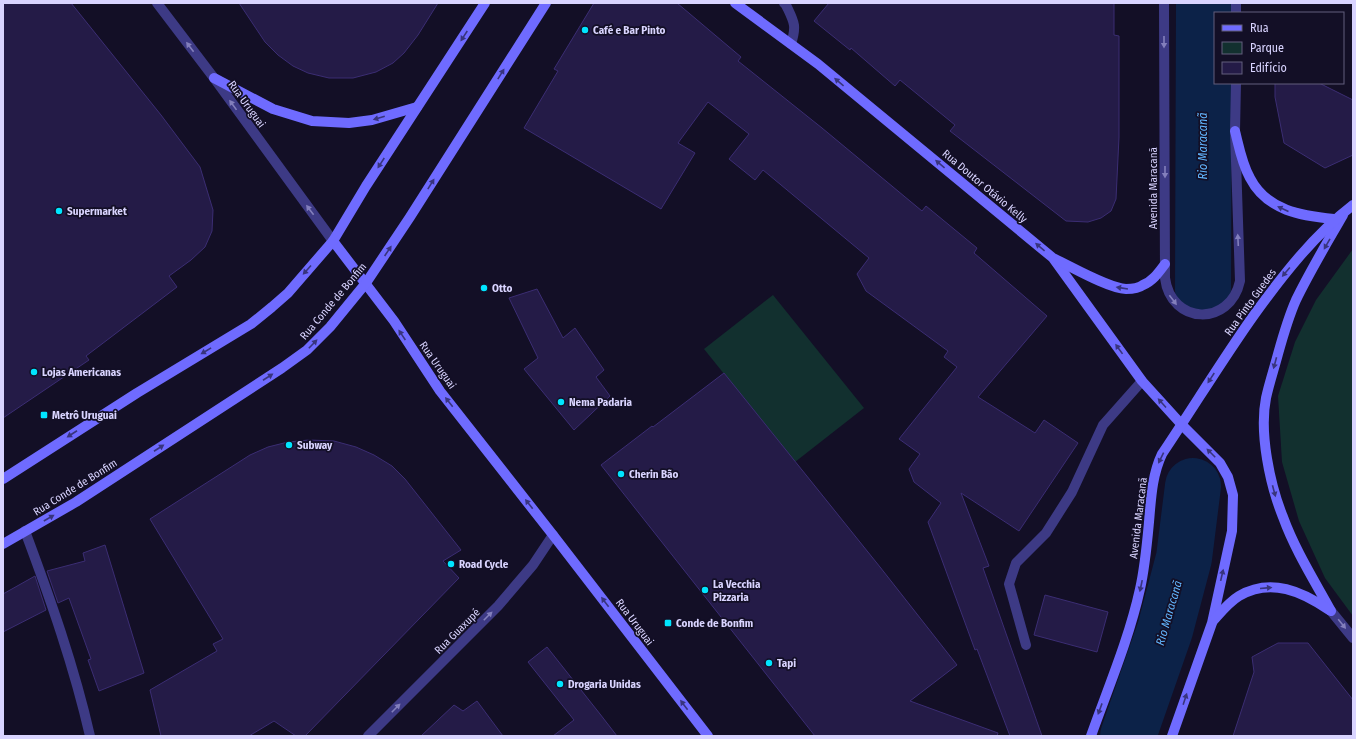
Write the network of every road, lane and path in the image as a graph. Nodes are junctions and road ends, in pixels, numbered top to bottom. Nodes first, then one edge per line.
1 (156, 3) edge
2 (485, 3) edge
3 (546, 3) edge
4 (735, 3) edge
5 (784, 3) edge
6 (1164, 3) edge
7 (791, 44) junction
8 (214, 78) junction
9 (1236, 84) edge
10 (417, 107) junction
11 (1235, 131) junction
12 (1350, 208) edge
13 (1334, 219) junction
14 (333, 241) junction
15 (1053, 258) junction
16 (1165, 264) junction
17 (366, 283) junction
18 (1142, 381) junction
19 (1182, 425) junction
20 (3, 479) edge
21 (25, 531) junction
22 (553, 535) junction
23 (3, 544) edge
24 (1331, 611) junction
25 (1212, 622) junction
26 (1353, 638) edge
27 (1026, 645) dead end
28 (90, 736) edge
29 (368, 736) edge
30 (708, 736) edge
31 (1091, 736) edge
32 (1172, 736) edge

8 -> 1 street, Rua Uruguai
2 -> 10 street
17 -> 3 street, Rua Conde de Bonfim
4 - 7 street, Rua Doutor Otávio Kelly
5 - 7 street
6 -> 16 street, Avenida Maracanã
15 -> 7 street, Rua Doutor Otávio Kelly
10 -> 8 street
14 -> 8 street, Rua Uruguai
9 - 11 street, Avenida Maracanã
10 -> 14 street
13 -> 11 street
16 -> 11 street, Avenida Maracanã
12 - 13 street, Rua Pinto Guedes
12 -> 24 street
13 -> 19 street, Rua Pinto Guedes
14 - 17 street, Rua Uruguai
14 -> 20 street
16 -> 15 street
18 -> 15 street, Rua Doutor Otávio Kelly
21 -> 17 street, Rua Conde de Bonfim
22 -> 17 street, Rua Uruguai
19 -> 18 street, Rua Doutor Otávio Kelly
18 - 27 street
25 -> 19 street
19 -> 31 street, Avenida Maracanã
21 - 23 street, Rua Conde de Bonfim
21 - 28 street
29 -> 22 street, Rua Guaxupé
30 -> 22 street, Rua Uruguai
25 -> 24 street
24 -> 26 street
32 -> 25 street

